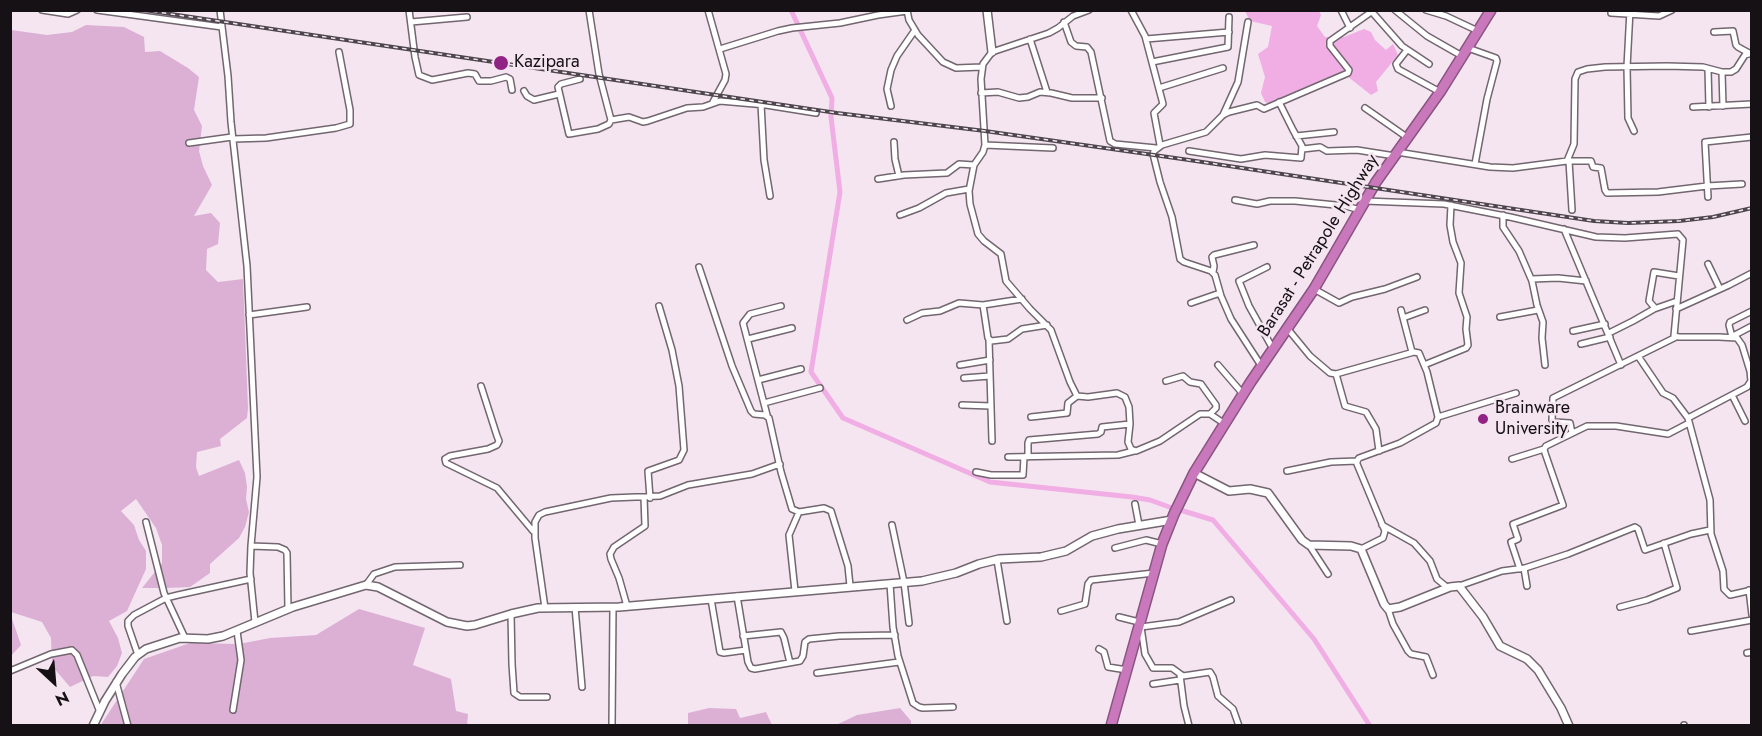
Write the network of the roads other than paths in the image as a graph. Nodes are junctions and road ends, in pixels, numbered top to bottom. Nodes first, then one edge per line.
1 (42, 10) edge
2 (77, 10) edge
3 (97, 10) edge
4 (220, 10) edge
5 (409, 10) edge
6 (589, 10) edge
7 (708, 10) edge
8 (987, 10) edge
9 (1089, 10) edge
10 (1131, 10) edge
11 (1341, 10) edge
12 (1395, 10) edge
13 (1425, 10) edge
14 (1491, 10) edge
15 (1672, 10) edge
16 (907, 11) edge
17 (1373, 11) edge
18 (1630, 12) edge
19 (1611, 13) dead end
20 (1229, 16) dead end
21 (467, 17) dead end
22 (411, 22) junction
23 (1064, 22) junction
24 (1248, 22) dead end
25 (222, 27) junction
26 (1350, 28) junction
27 (915, 30) junction
28 (1478, 31) junction
29 (1228, 32) junction
30 (1714, 32) dead end
31 (1030, 39) junction
32 (1146, 39) junction
33 (720, 49) junction
34 (1407, 50) junction
35 (339, 52) dead end
36 (992, 52) junction
37 (1465, 52) junction
38 (1750, 53) edge
39 (1152, 62) junction
40 (1429, 64) dead end
41 (982, 67) junction
42 (1627, 67) junction
43 (1223, 68) dead end
44 (1708, 69) junction
45 (1722, 72) junction
46 (580, 79) dead end
47 (1159, 88) junction
48 (512, 90) dead end
49 (524, 91) dead end
50 (1047, 92) junction
51 (1440, 92) junction
52 (981, 93) junction
53 (560, 94) junction
54 (1102, 98) junction
55 (1279, 102) junction
56 (713, 103) junction
57 (761, 104) junction
58 (1752, 104) edge
59 (891, 106) dead end
60 (1709, 106) junction
61 (1723, 106) junction
62 (1365, 108) dead end
63 (1693, 108) dead end
64 (816, 113) dead end
65 (1223, 115) junction
66 (610, 120) junction
67 (1634, 131) dead end
68 (1334, 132) dead end
69 (1296, 136) junction
70 (1752, 137) edge
71 (233, 138) junction
72 (1408, 138) junction
73 (894, 142) dead end
74 (189, 143) dead end
75 (985, 146) junction
76 (1158, 147) junction
77 (1053, 148) dead end
78 (1303, 150) junction
79 (1189, 151) dead end
80 (1396, 154) junction
81 (1568, 161) junction
82 (1476, 164) junction
83 (974, 165) junction
84 (899, 176) junction
85 (878, 179) dead end
86 (1742, 184) dead end
87 (1707, 186) junction
88 (969, 189) junction
89 (770, 196) dead end
90 (1708, 197) dead end
91 (1235, 200) dead end
92 (1451, 205) junction
93 (1362, 206) junction
94 (1572, 210) dead end
95 (900, 215) dead end
96 (1503, 215) junction
97 (1564, 230) junction
98 (1254, 245) dead end
99 (1708, 264) dead end
100 (699, 267) dead end
101 (1267, 267) dead end
102 (1213, 272) junction
103 (1752, 273) edge
104 (1679, 276) junction
105 (1417, 277) dead end
106 (1532, 279) junction
107 (1586, 281) junction
108 (1314, 289) junction
109 (1720, 289) junction
110 (1220, 293) junction
111 (1022, 299) junction
112 (1677, 301) junction
113 (1191, 303) dead end
114 (983, 304) junction
115 (659, 306) dead end
116 (781, 306) dead end
117 (307, 307) dead end
118 (1655, 308) junction
119 (1676, 309) junction
120 (1401, 310) dead end
121 (1425, 310) dead end
122 (1538, 310) junction
123 (1752, 311) edge
124 (249, 315) junction
125 (1500, 317) dead end
126 (1403, 318) junction
127 (907, 320) dead end
128 (1605, 324) junction
129 (1047, 326) junction
130 (1752, 326) edge
131 (792, 328) dead end
132 (1287, 328) junction
133 (1573, 331) dead end
134 (1610, 335) junction
135 (1676, 337) junction
136 (1731, 337) junction
137 (748, 339) junction
138 (989, 340) junction
139 (1581, 344) dead end
140 (1273, 350) junction
141 (1412, 352) junction
142 (1638, 356) junction
143 (990, 360) junction
144 (1218, 364) dead end
145 (960, 365) dead end
146 (1424, 365) junction
147 (1545, 365) dead end
148 (1621, 365) junction
149 (1262, 367) junction
150 (801, 369) dead end
151 (1336, 374) junction
152 (990, 376) junction
153 (964, 378) dead end
154 (758, 380) junction
155 (1166, 381) dead end
156 (481, 386) dead end
157 (820, 388) dead end
158 (1516, 393) dead end
159 (1243, 394) junction
160 (1732, 395) junction
161 (1077, 396) junction
162 (764, 403) junction
163 (962, 405) dead end
164 (991, 406) junction
165 (1210, 414) junction
166 (767, 415) junction
167 (1031, 417) dead end
168 (1438, 417) junction
169 (1689, 421) junction
170 (1745, 422) dead end
171 (1130, 424) junction
172 (1225, 424) junction
173 (1572, 434) junction
174 (992, 441) dead end
175 (1544, 448) junction
176 (1136, 451) junction
177 (1378, 452) junction
178 (1008, 457) dead end
179 (1026, 457) junction
180 (1512, 459) dead end
181 (1357, 461) junction
182 (780, 464) junction
183 (1287, 471) dead end
184 (976, 472) dead end
185 (1194, 473) junction
186 (647, 497) junction
187 (1135, 504) dead end
188 (799, 512) junction
189 (1173, 517) junction
190 (146, 522) dead end
191 (892, 525) dead end
192 (1139, 525) junction
193 (1382, 525) junction
194 (1710, 530) junction
195 (534, 532) junction
196 (1664, 543) junction
197 (1162, 544) junction
198 (1308, 545) junction
199 (251, 546) junction
200 (1115, 548) dead end
201 (1361, 549) junction
202 (997, 560) junction
203 (460, 565) dead end
204 (1522, 568) junction
205 (1154, 573) junction
206 (1328, 574) dead end
207 (251, 579) junction
208 (904, 582) junction
209 (891, 584) junction
210 (366, 585) junction
211 (850, 586) junction
212 (1459, 586) junction
213 (1527, 586) dead end
214 (1448, 588) junction
215 (1750, 590) edge
216 (795, 591) junction
217 (736, 596) junction
218 (166, 598) junction
219 (711, 599) junction
220 (1231, 600) dead end
221 (627, 606) junction
222 (574, 607) junction
223 (613, 607) junction
224 (288, 608) junction
225 (545, 608) junction
226 (1620, 608) dead end
227 (1388, 609) junction
228 (1061, 611) dead end
229 (511, 614) junction
230 (1752, 615) edge
231 (1119, 617) dead end
232 (1752, 620) edge
233 (1007, 621) dead end
234 (255, 622) junction
235 (909, 623) dead end
236 (1140, 623) junction
237 (237, 631) junction
238 (1691, 631) dead end
239 (895, 635) junction
240 (743, 636) junction
241 (185, 638) junction
242 (1099, 649) dead end
243 (746, 650) junction
244 (138, 655) junction
245 (899, 662) junction
246 (790, 663) junction
247 (1127, 670) junction
248 (10, 671) edge
249 (817, 673) dead end
250 (1433, 675) dead end
251 (1180, 677) junction
252 (116, 682) junction
253 (1153, 684) dead end
254 (582, 687) dead end
255 (547, 697) dead end
256 (952, 707) dead end
257 (233, 710) dead end
258 (99, 712) junction
259 (1566, 725) edge
260 (93, 726) edge
261 (128, 726) edge
262 (612, 726) edge
263 (1111, 726) edge
264 (1189, 726) edge
265 (1239, 726) edge

1 - 2 street
3 - 25 street
4 - 25 street
5 - 22 street
6 - 66 street
7 - 33 street
8 - 36 street
9 - 23 street
10 - 32 street
11 - 26 street
12 - 37 street
13 - 28 street
14 - 28 highway, Barasat - Petrapole Highway
15 - 18 street
16 - 27 street
16 - 33 street
17 - 26 street
17 - 34 street
18 - 19 street
18 - 42 street
20 - 29 street
21 - 22 street
22 - 48 street
23 - 31 street
23 - 54 street
24 - 65 street
25 - 71 street
26 - 55 street
27 - 41 street
27 - 59 street
28 - 37 highway, Barasat - Petrapole Highway
29 - 32 street
29 - 39 street
30 - 38 street
31 - 36 street
31 - 50 street
32 - 39 street
33 - 56 street
34 - 40 street
34 - 51 street
35 - 71 street
36 - 41 street
37 - 51 highway, Barasat - Petrapole Highway
37 - 82 street
38 - 45 street
39 - 47 street
41 - 52 street
42 - 44 street
42 - 67 street
42 - 81 street
43 - 47 street
44 - 45 street
44 - 60 street
45 - 61 street
46 - 53 street
47 - 76 street
49 - 53 street
50 - 52 street
50 - 54 street
51 - 72 highway, Barasat - Petrapole Highway
52 - 75 street
53 - 66 street
54 - 76 street
55 - 65 street
55 - 69 street
56 - 57 street
56 - 66 street
57 - 64 street
57 - 89 street
58 - 61 street
60 - 61 street
60 - 63 street
62 - 72 street
65 - 76 street
68 - 69 street
69 - 78 street
70 - 87 street
71 - 74 street
71 - 124 street
72 - 80 highway, Barasat - Petrapole Highway
73 - 84 street
75 - 77 street
75 - 83 street
76 - 102 street
78 - 79 street
78 - 80 street
80 - 82 street
80 - 93 highway, Barasat - Petrapole Highway
81 - 82 street
81 - 87 street
81 - 94 street
83 - 84 street
83 - 88 street
84 - 85 street
86 - 87 street
87 - 90 street
88 - 95 street
88 - 111 street
91 - 93 street
92 - 93 street
92 - 96 street
92 - 146 street
93 - 108 highway, Barasat - Petrapole Highway
96 - 97 street
96 - 106 street
97 - 104 street
97 - 107 street
98 - 102 street
99 - 109 street
100 - 166 street
101 - 140 street
102 - 110 street
103 - 109 street
104 - 112 street
104 - 118 street
105 - 108 street
106 - 107 street
106 - 122 street
107 - 128 street
108 - 132 highway, Barasat - Petrapole Highway
109 - 119 street
110 - 113 street
110 - 149 street
111 - 114 street
111 - 129 street
112 - 118 street
112 - 119 street
114 - 127 street
114 - 138 street
115 - 186 street
116 - 137 street
117 - 124 street
118 - 134 street
119 - 135 street
120 - 126 street
121 - 126 street
122 - 125 street
122 - 147 street
123 - 136 street
124 - 199 street
126 - 141 street
128 - 133 street
128 - 134 street
129 - 138 street
129 - 161 street
130 - 136 street
131 - 137 street
132 - 140 highway, Barasat - Petrapole Highway
132 - 151 street
134 - 139 street
134 - 148 street
135 - 136 street
135 - 142 street
136 - 160 street
137 - 154 street
138 - 143 street
140 - 149 highway, Barasat - Petrapole Highway
141 - 146 street
141 - 151 street
142 - 148 street
142 - 169 street
143 - 145 street
143 - 152 street
144 - 159 street
146 - 168 street
148 - 173 street
149 - 159 highway, Barasat - Petrapole Highway
150 - 154 street
151 - 177 street
152 - 153 street
152 - 164 street
154 - 162 street
155 - 165 street
156 - 195 street
157 - 162 street
158 - 168 street
159 - 172 highway, Barasat - Petrapole Highway
160 - 169 street
160 - 170 street
161 - 167 street
161 - 171 street
162 - 166 street
163 - 164 street
164 - 174 street
165 - 172 street
165 - 176 street
166 - 182 street
168 - 177 street
169 - 173 street
169 - 194 street
171 - 176 street
171 - 179 street
172 - 185 highway, Barasat - Petrapole Highway
173 - 175 street
175 - 180 street
175 - 204 street
176 - 179 street
177 - 181 street
178 - 179 street
179 - 184 street
181 - 183 street
181 - 193 street
182 - 186 street
182 - 188 street
185 - 189 highway, Barasat - Petrapole Highway
185 - 198 street
186 - 195 street
186 - 221 street
187 - 192 street
188 - 211 street
188 - 216 street
189 - 192 street
189 - 197 highway
190 - 218 street
191 - 208 street
192 - 202 street
193 - 201 street
193 - 214 street
194 - 196 street
194 - 215 street
195 - 225 street
196 - 204 street
196 - 226 street
197 - 200 street
197 - 205 highway
198 - 201 street
198 - 206 street
199 - 207 street
199 - 224 street
201 - 227 street
202 - 208 street
202 - 233 street
203 - 210 street
204 - 212 street
204 - 213 street
205 - 228 street
205 - 236 highway
207 - 218 street
207 - 234 street
208 - 209 street
208 - 235 street
209 - 211 street
209 - 239 street
210 - 224 street
210 - 229 street
211 - 216 street
212 - 214 street
212 - 259 street
214 - 227 street
215 - 230 street
216 - 217 street
217 - 219 street
217 - 240 street
218 - 241 street
218 - 244 street
219 - 221 street
219 - 243 street
220 - 236 street
221 - 223 street
222 - 223 street
222 - 225 street
222 - 254 street
223 - 262 street
224 - 234 street
225 - 229 street
227 - 250 street
229 - 255 street
231 - 236 street
232 - 238 street
234 - 237 street
236 - 247 highway
236 - 251 street
237 - 241 street
237 - 257 street
239 - 245 street
239 - 246 street
240 - 243 street
240 - 246 street
241 - 244 street
242 - 247 street
243 - 246 street
244 - 252 street
245 - 249 street
245 - 256 street
247 - 263 highway
248 - 258 street
251 - 253 street
251 - 264 street
251 - 265 street
252 - 258 street
252 - 261 street
258 - 260 street

